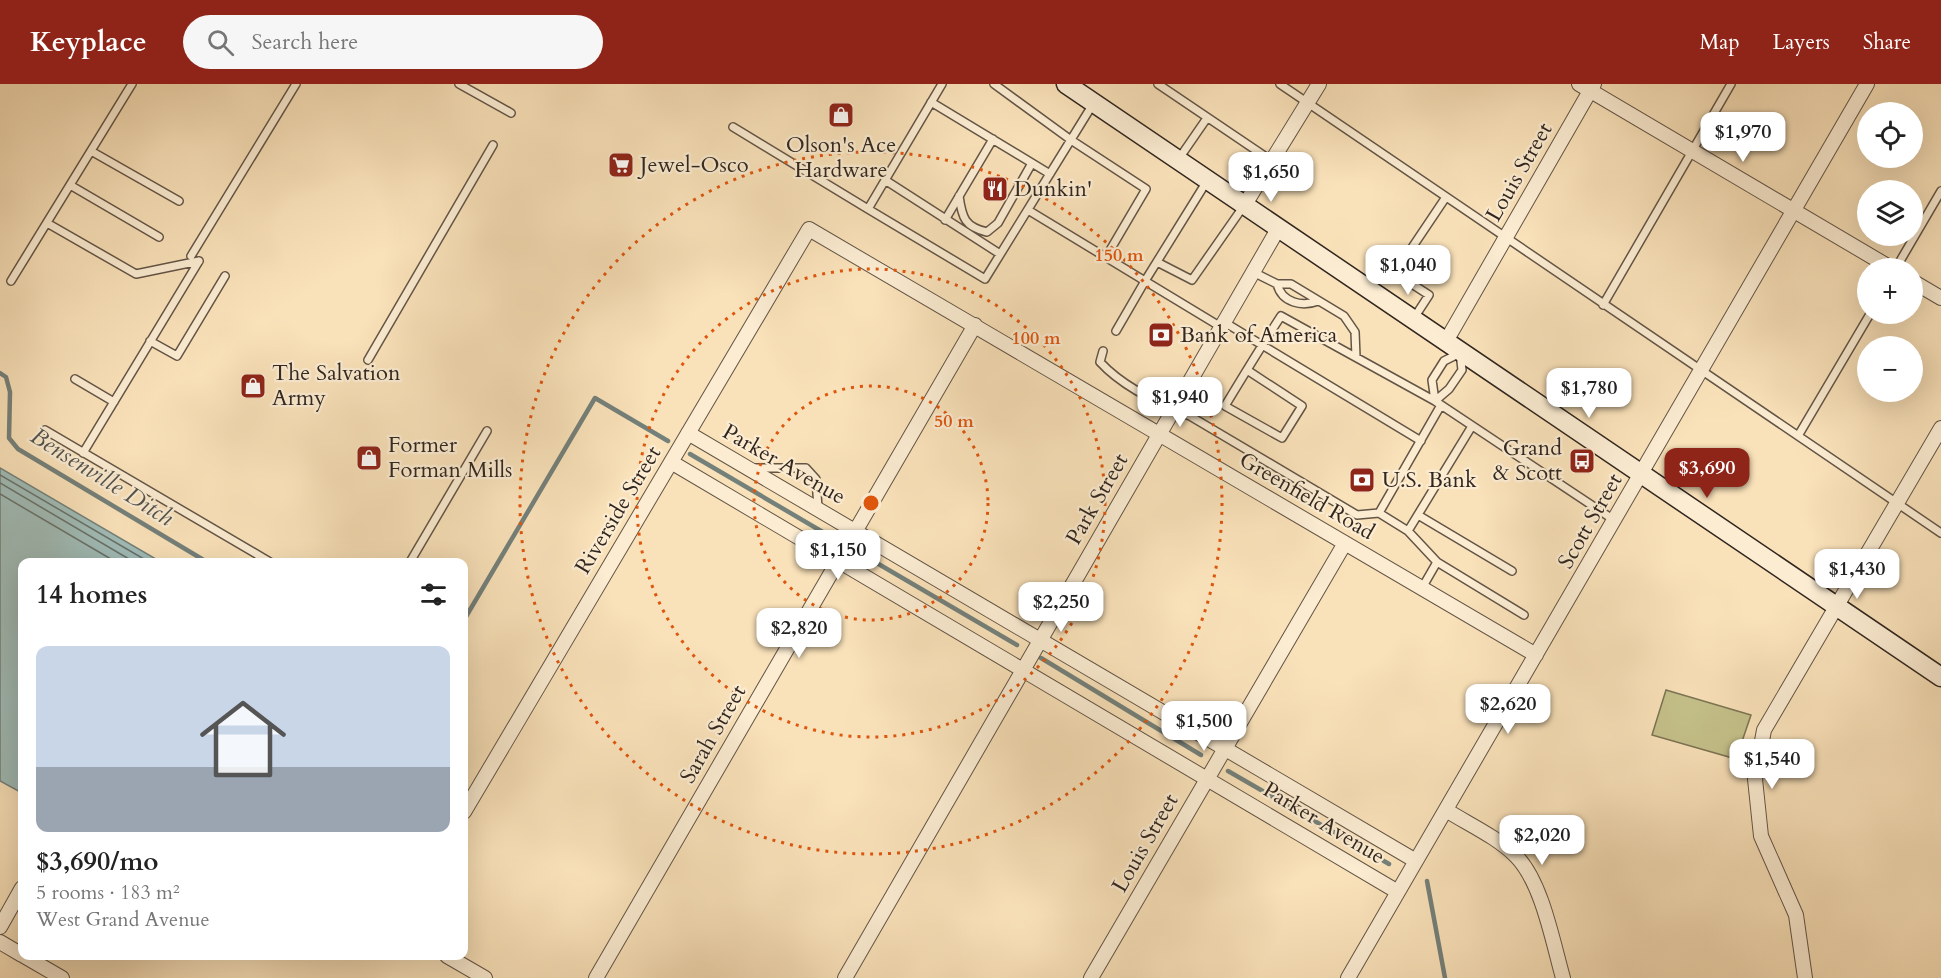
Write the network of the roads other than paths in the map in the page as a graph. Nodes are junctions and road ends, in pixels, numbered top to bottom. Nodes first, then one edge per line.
1 (132, 84) edge
2 (296, 84) edge
3 (459, 84) edge
4 (942, 84) edge
5 (994, 84) edge
6 (1066, 84) edge
7 (1158, 84) edge
8 (1280, 84) edge
9 (1318, 84) edge
10 (1731, 84) edge
11 (1867, 84) edge
12 (1588, 86) edge
13 (931, 102) junction
14 (1094, 103) junction
15 (1307, 103) junction
16 (511, 113) dead end
17 (1207, 118) junction
18 (733, 127) dead end
19 (993, 139) junction
20 (1071, 140) junction
21 (493, 145) dead end
22 (91, 151) junction
23 (1692, 151) junction
24 (1177, 160) junction
25 (1272, 161) junction
26 (1032, 163) junction
27 (1050, 174) junction
28 (885, 180) junction
29 (1208, 181) junction
30 (70, 185) junction
31 (1941, 191) edge
32 (958, 196) junction
33 (1446, 197) junction
34 (179, 201) dead end
35 (1244, 206) junction
36 (868, 209) junction
37 (1028, 210) junction
38 (1794, 211) junction
39 (945, 220) junction
40 (47, 223) junction
41 (809, 229) joint
42 (1278, 229) junction
43 (159, 237) dead end
44 (1505, 238) junction
45 (1000, 254) junction
46 (191, 256) dead end
47 (1106, 257) junction
48 (1874, 258) edge
49 (1902, 258) edge
50 (1157, 262) junction
51 (1253, 272) junction
52 (225, 276) dead end
53 (11, 281) dead end
54 (1145, 281) junction
55 (1277, 284) junction
56 (1923, 287) edge
57 (1941, 298) edge
58 (1318, 301) junction
59 (1604, 305) junction
60 (1412, 321) junction
61 (1864, 324) edge
62 (975, 325) junction
63 (1222, 325) junction
64 (1116, 331) dead end
65 (150, 341) junction
66 (1262, 345) junction
67 (1452, 348) junction
68 (1104, 351) dead end
69 (1356, 357) junction
70 (368, 360) dead end
71 (1247, 370) junction
72 (1701, 370) junction
73 (75, 379) dead end
74 (114, 402) junction
75 (1438, 403) junction
76 (1173, 409) junction
77 (1472, 426) junction
78 (1941, 428) edge
79 (45, 430) dead end
80 (487, 431) dead end
81 (688, 433) junction
82 (1159, 434) junction
83 (1798, 436) junction
84 (1421, 441) junction
85 (83, 453) junction
86 (671, 462) junction
87 (750, 469) junction
88 (1640, 476) junction
89 (1896, 505) junction
90 (818, 508) junction
91 (1379, 513) junction
92 (1418, 515) junction
93 (1614, 520) junction
94 (855, 530) junction
95 (1408, 531) junction
96 (1941, 533) edge
97 (1345, 543) junction
98 (263, 558) edge
99 (412, 558) edge
100 (837, 562) junction
101 (1437, 562) junction
102 (1512, 571) dead end
103 (1422, 588) junction
104 (1836, 608) junction
105 (1524, 615) dead end
106 (1041, 639) junction
107 (1536, 655) junction
108 (1023, 671) junction
109 (1941, 677) edge
110 (1226, 747) junction
111 (1208, 778) junction
112 (468, 805) edge
113 (1446, 810) junction
114 (1416, 861) junction
115 (1398, 892) junction
116 (18, 895) edge
117 (0, 927) edge
118 (0, 942) edge
119 (18, 952) edge
120 (31, 960) edge
121 (454, 960) edge
122 (62, 978) edge
123 (485, 978) edge
124 (596, 978) edge
125 (845, 978) edge
126 (1091, 978) edge
127 (1348, 978) edge
128 (1563, 978) edge
129 (1804, 978) edge

1 - 22 lane
2 - 46 lane
3 - 16 lane
4 - 13 lane
5 - 20 lane
6 - 14 main road
7 - 17 lane
8 - 15 lane
9 - 15 street
10 - 23 lane
11 - 38 street, Scott Street
12 - 23 street
12 - 44 street, Louis Street
13 - 19 lane
13 - 28 lane
14 - 20 lane
14 - 24 main road
15 - 25 street
15 - 33 lane
17 - 24 lane
17 - 25 lane
18 - 36 lane
19 - 26 lane
19 - 32 lane
20 - 27 lane
20 - 47 lane
21 - 70 lane
22 - 30 lane
22 - 34 lane
23 - 38 street
23 - 59 lane
24 - 29 main road
25 - 35 street
26 - 27 lane
26 - 32 lane
27 - 37 lane
28 - 36 lane
28 - 39 lane
29 - 35 main road
29 - 50 lane
30 - 40 lane
30 - 43 lane
31 - 49 lane
32 - 39 lane
33 - 44 lane
33 - 60 lane
35 - 42 main road
35 - 50 lane
36 - 45 lane
37 - 45 lane
37 - 47 lane
38 - 48 street
38 - 72 street, Scott Street
39 - 45 lane
40 - 53 lane
40 - 65 lane
41 - 62 street, Greenfield Road
41 - 81 street, Riverside Street
42 - 51 street, Park Street
42 - 60 main road
44 - 59 lane
44 - 67 street, Louis Street
47 - 54 lane
50 - 54 lane
51 - 55 lane
51 - 63 street, Park Street
52 - 65 lane
54 - 63 lane
54 - 64 lane
55 - 58 lane
55 - 58 lane
56 - 57 street
58 - 69 lane
59 - 72 lane
60 - 67 main road
61 - 83 lane
62 - 82 street, Greenfield Road
62 - 94 street, Sarah Street
63 - 66 lane
63 - 76 street, Park Street
65 - 74 lane
66 - 69 lane
66 - 71 lane
66 - 84 lane
67 - 75 lane
67 - 75 lane
67 - 88 main road
68 - 76 lane
69 - 75 lane
71 - 71 lane
72 - 83 lane
72 - 88 street, Scott Street
73 - 74 lane
74 - 85 lane
75 - 77 lane
75 - 84 lane
76 - 82 street, Park Street
76 - 91 lane
77 - 92 lane
77 - 93 lane
78 - 89 street
79 - 85 lane
80 - 99 lane
81 - 86 street, Riverside Street
81 - 87 street, Parker Avenue
82 - 97 street, Greenfield Road
82 - 106 street, Park Street
83 - 89 lane
84 - 91 lane
85 - 98 lane
86 - 100 street, Parker Avenue
86 - 112 street, Riverside Street
87 - 90 street, Parker Avenue
87 - 90 lane
88 - 93 street, Scott Street
88 - 104 main road
89 - 96 lane
89 - 104 street
90 - 94 street, Parker Avenue
91 - 95 lane
92 - 95 lane
92 - 102 lane
93 - 107 street, Scott Street
94 - 100 street, Sarah Street
94 - 106 street, Parker Avenue
95 - 101 lane
97 - 103 street, Greenfield Road
97 - 110 street, Louis Street
100 - 108 street, Parker Avenue
100 - 124 street, Sarah Street
101 - 103 lane
101 - 105 lane
103 - 107 street, Greenfield Road
104 - 109 main road
104 - 129 street
106 - 108 street, Park Street
106 - 110 street, Parker Avenue
107 - 113 street, Scott Street
108 - 111 street, Parker Avenue
108 - 125 street, Park Street
110 - 111 street, Louis Street
110 - 114 street, Parker Avenue
111 - 115 street, Parker Avenue
111 - 126 street, Louis Street
113 - 114 street, Scott Street
113 - 128 street
114 - 115 street, Scott Street
115 - 127 street, Scott Street
116 - 117 street
118 - 119 street
120 - 122 street
121 - 123 street

